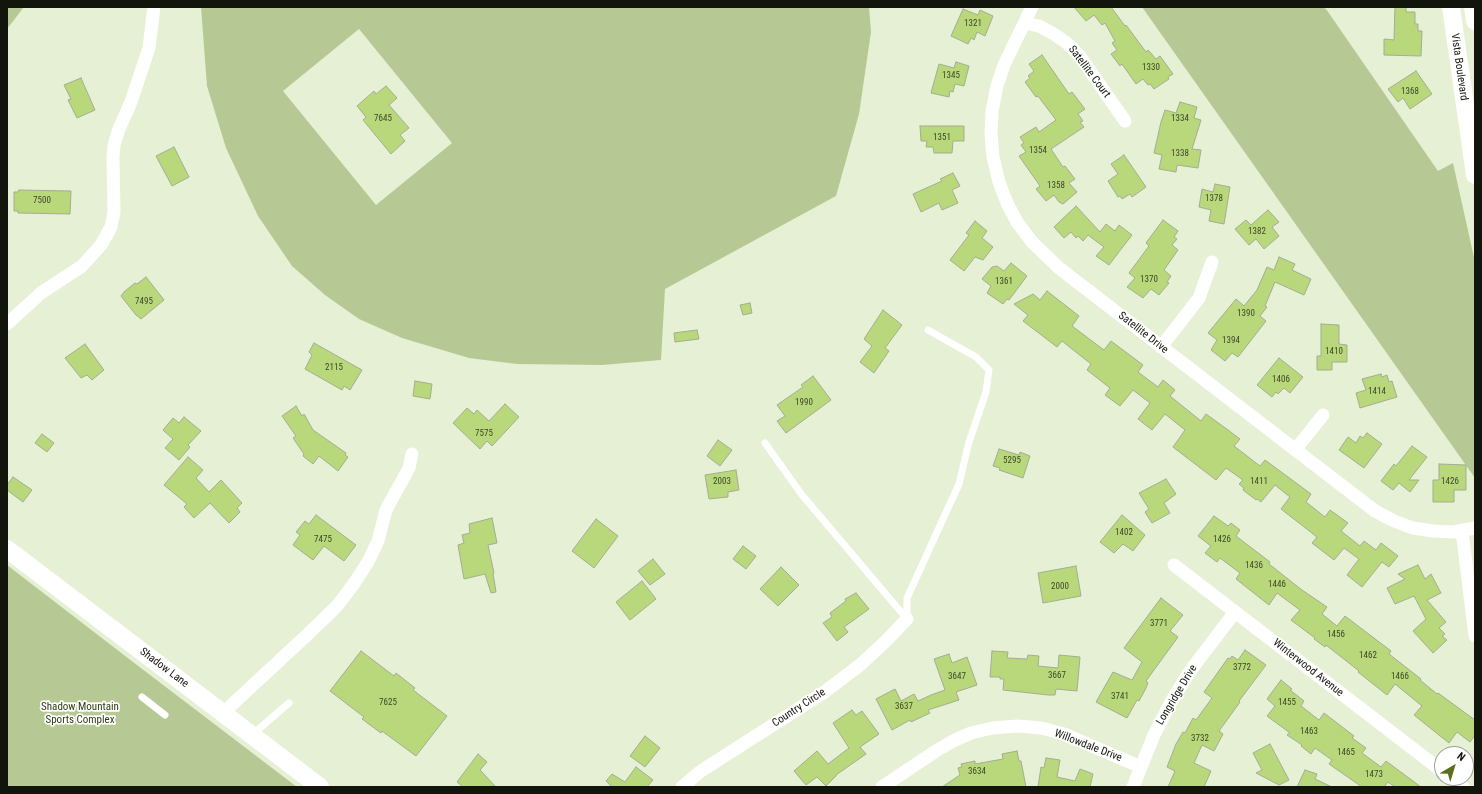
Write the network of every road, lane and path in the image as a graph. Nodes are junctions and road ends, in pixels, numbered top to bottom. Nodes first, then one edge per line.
1 (154, 7) edge
2 (1032, 7) edge
3 (1451, 7) edge
4 (1473, 7) edge
5 (1475, 21) edge
6 (1025, 23) junction
7 (1125, 121) dead end
8 (1475, 175) edge
9 (1212, 262) dead end
10 (7, 324) edge
11 (928, 330) dead end
12 (1161, 347) junction
13 (1323, 415) dead end
14 (765, 443) dead end
15 (1295, 450) junction
16 (412, 454) dead end
17 (1469, 530) edge
18 (7, 549) edge
19 (1174, 565) dead end
20 (1235, 612) junction
21 (907, 619) junction
22 (1475, 636) edge
23 (142, 697) dead end
24 (289, 703) dead end
25 (223, 713) junction
26 (165, 715) dead end
27 (252, 735) junction
28 (1434, 765) edge
29 (1140, 767) junction
30 (320, 787) edge
31 (682, 787) edge
32 (882, 787) edge
33 (1133, 787) edge

1 - 10 street
2 - 6 street, Satellite Drive
3 - 8 street, Vista Boulevard
4 - 5 street
6 - 7 street, Satellite Court
6 - 12 street, Satellite Drive
9 - 12 street
11 - 21 lane
12 - 15 street, Satellite Drive
13 - 15 street
14 - 21 lane
15 - 17 street, Satellite Drive
16 - 25 street
17 - 22 street
18 - 25 street, Shadow Lane
19 - 20 street, Winterwood Avenue
20 - 28 street, Winterwood Avenue
20 - 29 street, Longridge Drive
21 - 31 street, Country Circle
23 - 26 lane
24 - 27 lane
25 - 27 street, Shadow Lane
27 - 30 street, Shadow Lane
29 - 32 street, Willowdale Drive
29 - 33 street, Longridge Drive

